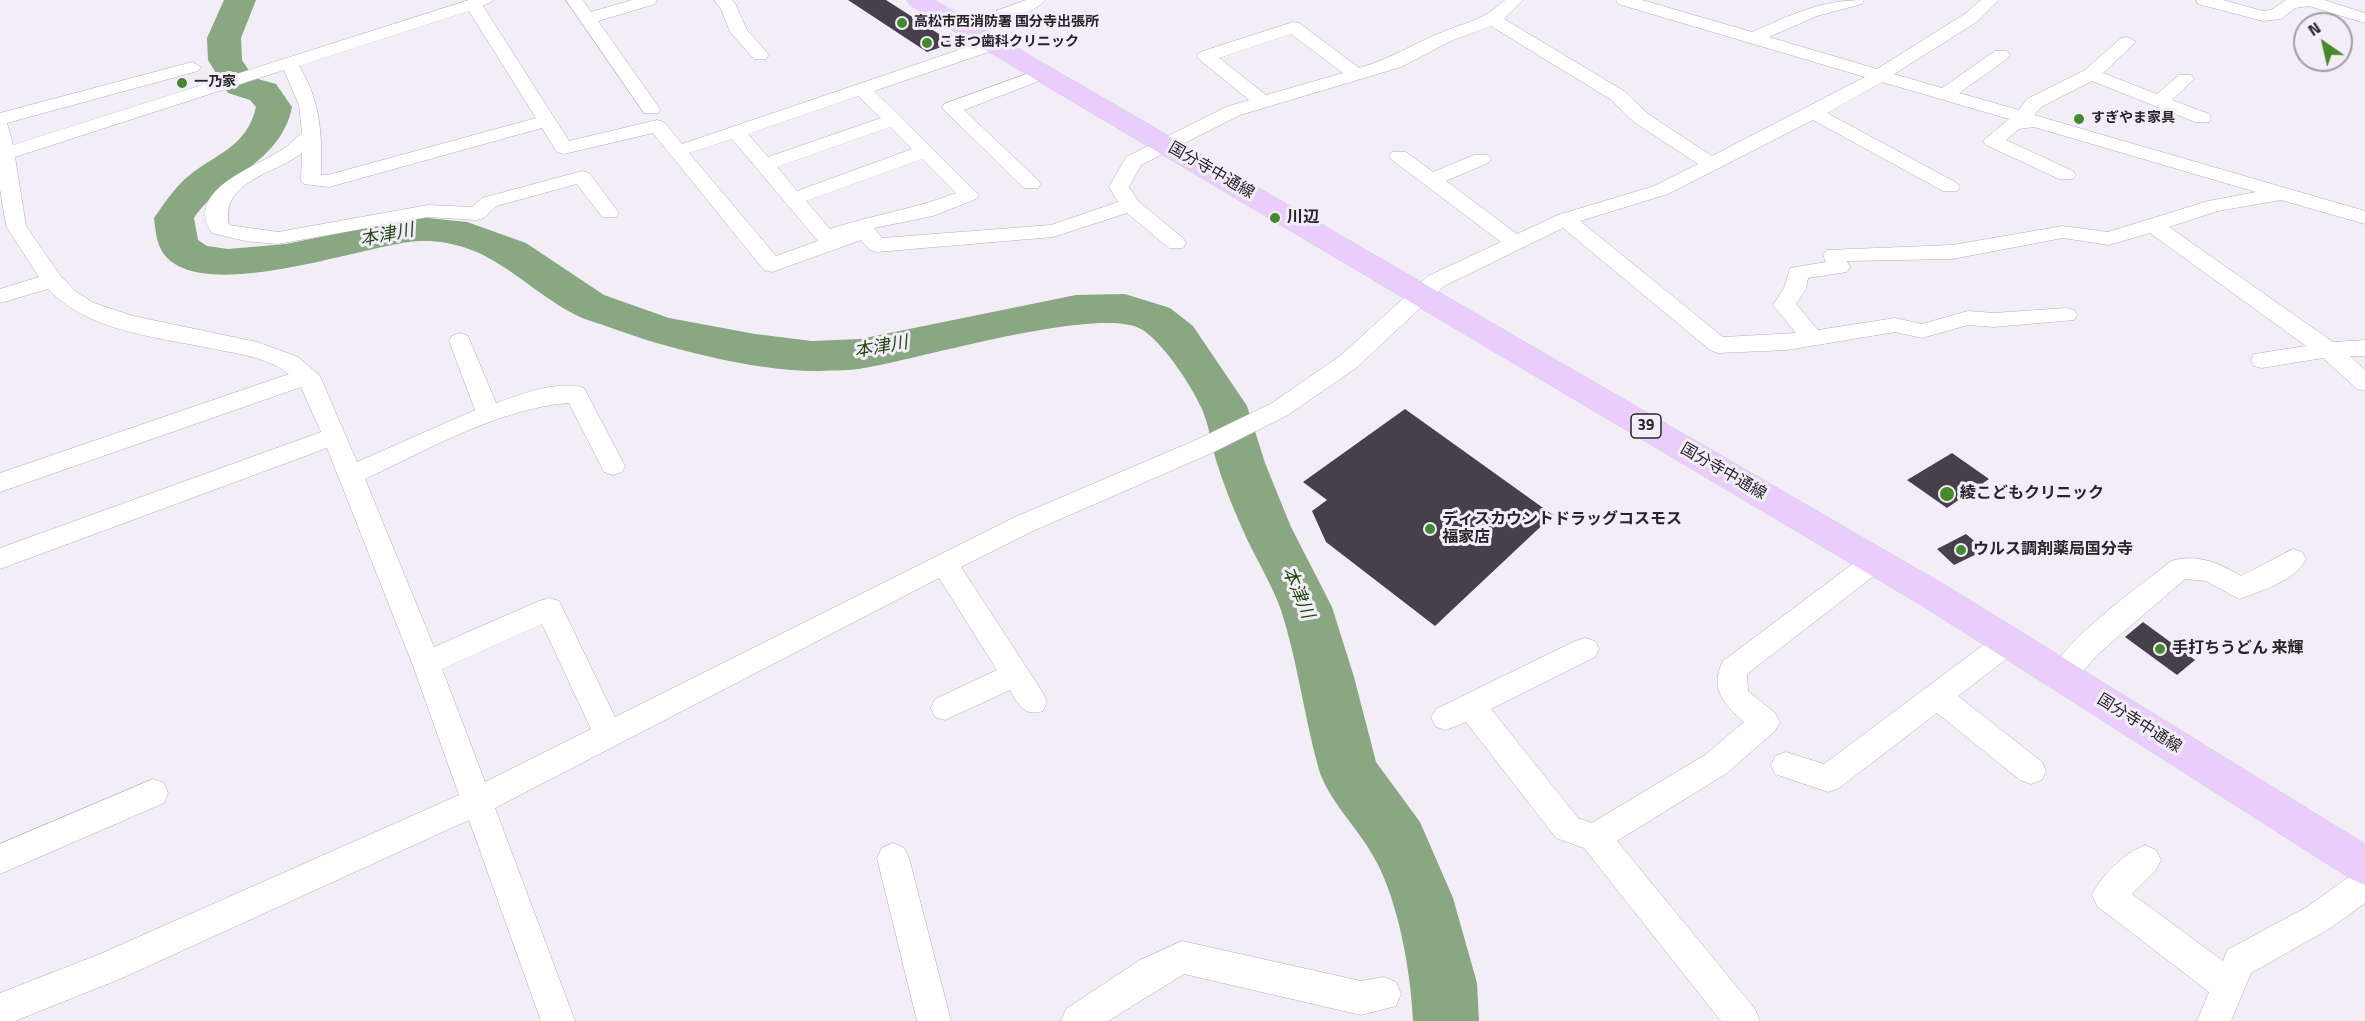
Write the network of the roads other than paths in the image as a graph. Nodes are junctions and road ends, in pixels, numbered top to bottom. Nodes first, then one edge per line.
1 (574, 0) edge
2 (722, 0) edge
3 (918, 0) edge
4 (1037, 0) edge
5 (1515, 0) edge
6 (1624, 0) edge
7 (1856, 0) edge
8 (1991, 0) edge
9 (2204, 0) edge
10 (641, 1) edge
11 (480, 2) edge
12 (2283, 2) edge
13 (2362, 6) edge
14 (588, 19) junction
15 (1493, 20) junction
16 (967, 28) junction
17 (1751, 39) junction
18 (2127, 42) dead end
19 (994, 44) junction
20 (760, 55) dead end
21 (2001, 56) dead end
22 (288, 63) junction
23 (192, 67) dead end
24 (1042, 74) junction
25 (2091, 74) junction
26 (1357, 75) junction
27 (1878, 76) junction
28 (2185, 79) dead end
29 (862, 89) junction
30 (1943, 95) junction
31 (2159, 101) junction
32 (1263, 102) junction
33 (651, 109) dead end
34 (1814, 113) junction
35 (2202, 118) dead end
36 (0, 119) edge
37 (893, 120) junction
38 (2029, 120) junction
39 (547, 121) junction
40 (0, 128) edge
41 (736, 132) junction
42 (313, 134) junction
43 (1168, 146) junction
44 (689, 147) dead end
45 (925, 152) junction
46 (3, 154) edge
47 (1399, 156) dead end
48 (1481, 159) dead end
49 (765, 165) junction
50 (1710, 165) junction
51 (2066, 176) dead end
52 (1431, 180) junction
53 (1031, 184) dead end
54 (1950, 187) dead end
55 (2282, 194) junction
56 (794, 199) junction
57 (1130, 205) junction
58 (609, 213) dead end
59 (2365, 218) edge
60 (1565, 219) junction
61 (2153, 225) junction
62 (1176, 243) dead end
63 (1516, 243) junction
64 (52, 280) junction
65 (1421, 293) junction
66 (0, 296) edge
67 (1886, 306) dead end
68 (2066, 315) dead end
69 (1968, 318) junction
70 (1813, 338) junction
71 (460, 341) dead end
72 (2365, 348) edge
73 (2328, 350) junction
74 (2262, 360) dead end
75 (308, 376) junction
76 (2365, 383) edge
77 (489, 415) junction
78 (335, 436) junction
79 (613, 466) dead end
80 (351, 475) junction
81 (0, 483) edge
82 (0, 559) edge
83 (2293, 559) dead end
84 (1875, 561) junction
85 (944, 563) junction
86 (2008, 642) junction
87 (1585, 649) dead end
88 (426, 663) junction
89 (1016, 675) junction
90 (2062, 676) junction
91 (1937, 696) junction
92 (1033, 702) dead end
93 (945, 708) dead end
94 (609, 733) junction
95 (1786, 765) dead end
96 (2031, 771) dead end
97 (153, 793) dead end
98 (476, 802) junction
99 (1595, 838) junction
100 (893, 858) dead end
101 (0, 859) edge
102 (2145, 861) dead end
103 (2365, 866) edge
104 (2365, 884) edge
105 (2228, 986) junction
106 (1384, 994) dead end
107 (0, 1010) edge
108 (558, 1021) edge
109 (934, 1021) edge
110 (1078, 1021) edge
111 (1743, 1021) edge
112 (2214, 1021) edge

1 - 14 street
2 - 20 street
3 - 16 main road, 国分寺中通線 / 39
4 - 16 street
5 - 15 street
6 - 17 street
7 - 17 street
8 - 27 street
9 - 12 street
10 - 14 street
11 - 22 street
11 - 39 street
12 - 13 street
14 - 33 street
15 - 26 street
15 - 50 street
16 - 19 main road, 国分寺中通線 / 39
17 - 27 street
18 - 25 street
19 - 24 main road, 国分寺中通線 / 39
19 - 29 street
21 - 30 street
22 - 42 street
22 - 46 street
23 - 36 street
24 - 43 main road, 国分寺中通線 / 39
24 - 53 street
25 - 31 street
25 - 38 street
26 - 32 street
26 - 32 street
27 - 30 street
27 - 34 street
28 - 31 street
29 - 37 street
29 - 41 street
30 - 38 street
31 - 35 street
32 - 43 street
34 - 50 street
34 - 54 street
37 - 45 street
37 - 49 street
38 - 51 street
38 - 55 street
39 - 42 street
39 - 57 street
40 - 46 street
41 - 44 street
41 - 49 street
42 - 58 street
43 - 57 street
43 - 65 main road, 国分寺中通線 / 39
45 - 56 street
45 - 56 street
46 - 64 street
47 - 52 street
48 - 52 street
49 - 56 street
50 - 60 street
52 - 63 street
55 - 59 street
55 - 61 street
57 - 62 street
60 - 63 street
60 - 70 street
61 - 70 street
61 - 73 street
63 - 65 street
64 - 66 street
64 - 75 street
65 - 84 main road, 国分寺中通線 / 39
65 - 85 street
67 - 69 street
68 - 69 street
69 - 70 street
71 - 77 street
72 - 73 street
73 - 74 street
73 - 76 street
75 - 78 street
75 - 81 street
77 - 79 street
77 - 80 street
78 - 80 street
78 - 82 street
80 - 88 street
83 - 90 street
84 - 86 main road, 国分寺中通線 / 39
84 - 99 street
85 - 89 street
85 - 94 street
86 - 90 main road, 国分寺中通線 / 39
86 - 91 street
87 - 99 street
88 - 94 street
88 - 98 street
89 - 92 street
89 - 93 street
90 - 103 main road, 国分寺中通線 / 39
91 - 95 street
91 - 96 street
94 - 98 street
97 - 101 street
98 - 107 street
98 - 108 street
99 - 111 street
100 - 109 street
102 - 105 street
104 - 105 street
105 - 112 street
106 - 110 street

